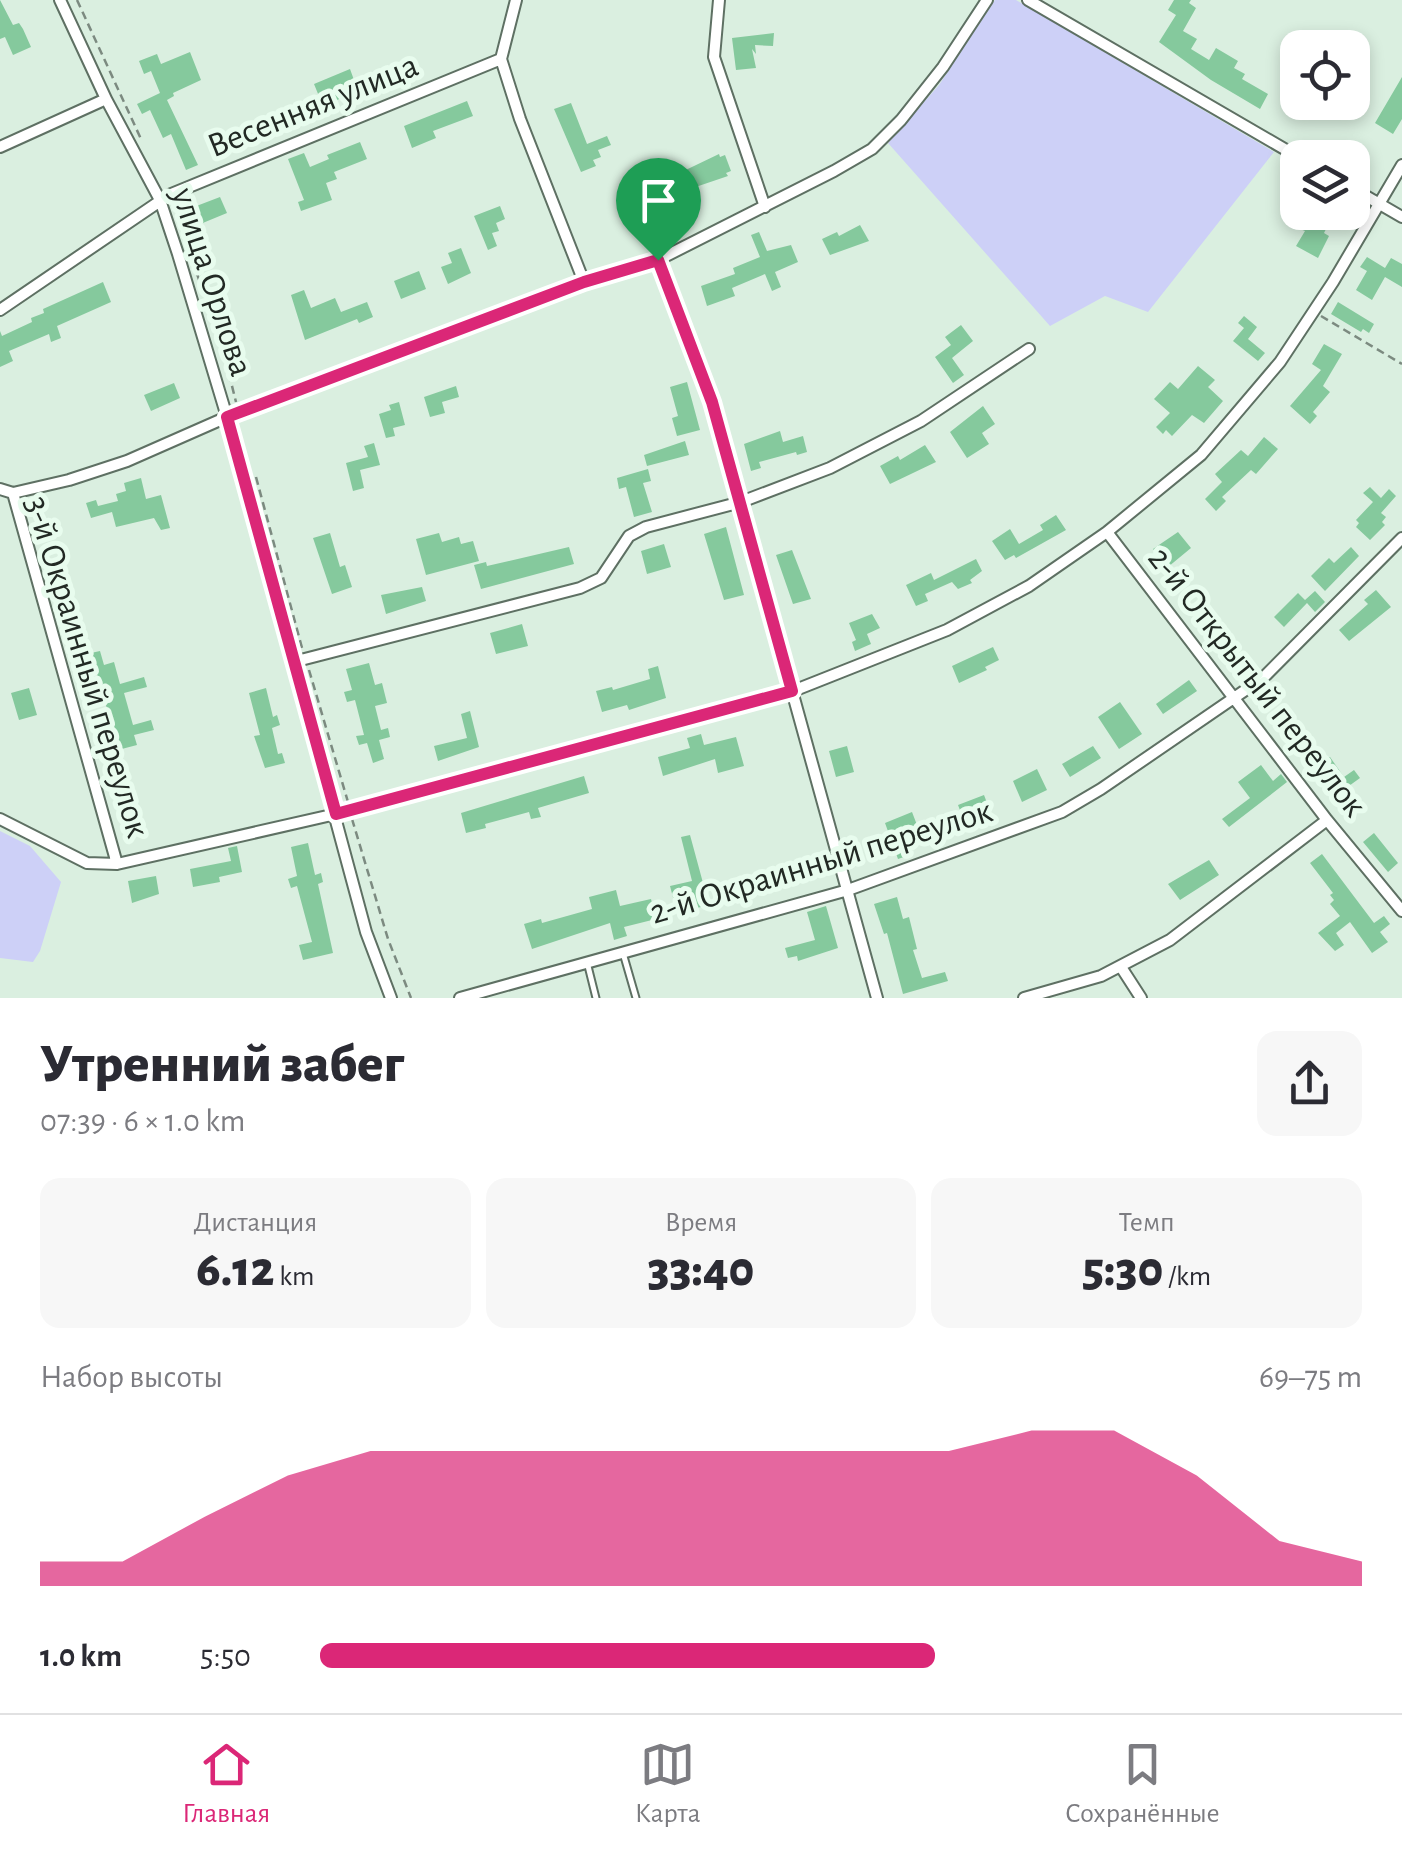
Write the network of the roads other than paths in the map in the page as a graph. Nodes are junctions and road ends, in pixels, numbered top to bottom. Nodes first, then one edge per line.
1 (60, 0) edge
2 (516, 0) edge
3 (719, 0) edge
4 (987, 0) edge
5 (1028, 0) edge
6 (501, 59) junction
7 (106, 99) junction
8 (1280, 146) edge
9 (0, 147) edge
10 (1402, 165) edge
11 (1370, 198) edge
12 (160, 200) junction
13 (1379, 203) junction
14 (765, 207) junction
15 (1402, 217) edge
16 (658, 260) junction
17 (584, 282) junction
18 (0, 310) edge
19 (1028, 349) dead end
20 (227, 417) junction
21 (0, 490) edge
22 (13, 493) junction
23 (741, 502) junction
24 (1108, 532) junction
25 (1402, 538) edge
26 (294, 662) junction
27 (792, 691) junction
28 (1234, 698) junction
29 (336, 814) junction
30 (0, 820) edge
31 (1327, 820) junction
32 (117, 864) junction
33 (848, 890) junction
34 (1402, 912) edge
35 (623, 952) junction
36 (587, 962) junction
37 (1121, 967) junction
38 (391, 998) edge
39 (460, 998) edge
40 (596, 998) edge
41 (636, 998) edge
42 (877, 998) edge
43 (1024, 998) edge
44 (1141, 998) edge

1 - 7 street, улица Орлова
2 - 6 street
3 - 14 street
4 - 14 street
5 - 8 street
6 - 12 street, Весенняя улица
6 - 17 street
7 - 9 street
7 - 12 street, улица Орлова
10 - 13 street, 3-й Окраинный переулок
11 - 13 street
12 - 18 street, Весенняя улица
12 - 20 street, улица Орлова
13 - 15 street
13 - 24 street, 3-й Окраинный переулок
14 - 16 street
16 - 17 street
16 - 23 street
17 - 20 street
19 - 23 street
20 - 22 street
20 - 26 street, улица Орлова
21 - 22 street, 3-й Окраинный переулок
22 - 32 street, 3-й Окраинный переулок
23 - 26 street
23 - 27 street
24 - 27 street, 3-й Окраинный переулок
24 - 28 street, 2-й Открытый переулок
25 - 28 street, 2-й Окраинный переулок
26 - 29 street, улица Орлова
27 - 29 street, 3-й Окраинный переулок
27 - 33 street
28 - 31 street, 2-й Открытый переулок
28 - 33 street, 2-й Окраинный переулок
29 - 32 street, 3-й Окраинный переулок
29 - 38 street, улица Орлова
30 - 32 street, 3-й Окраинный переулок
31 - 34 street, 2-й Открытый переулок
31 - 37 street
33 - 35 street, 2-й Окраинный переулок
33 - 42 street
35 - 36 street, 2-й Окраинный переулок
35 - 41 lane
36 - 39 street, 2-й Окраинный переулок
36 - 40 lane
37 - 43 street
37 - 44 street

